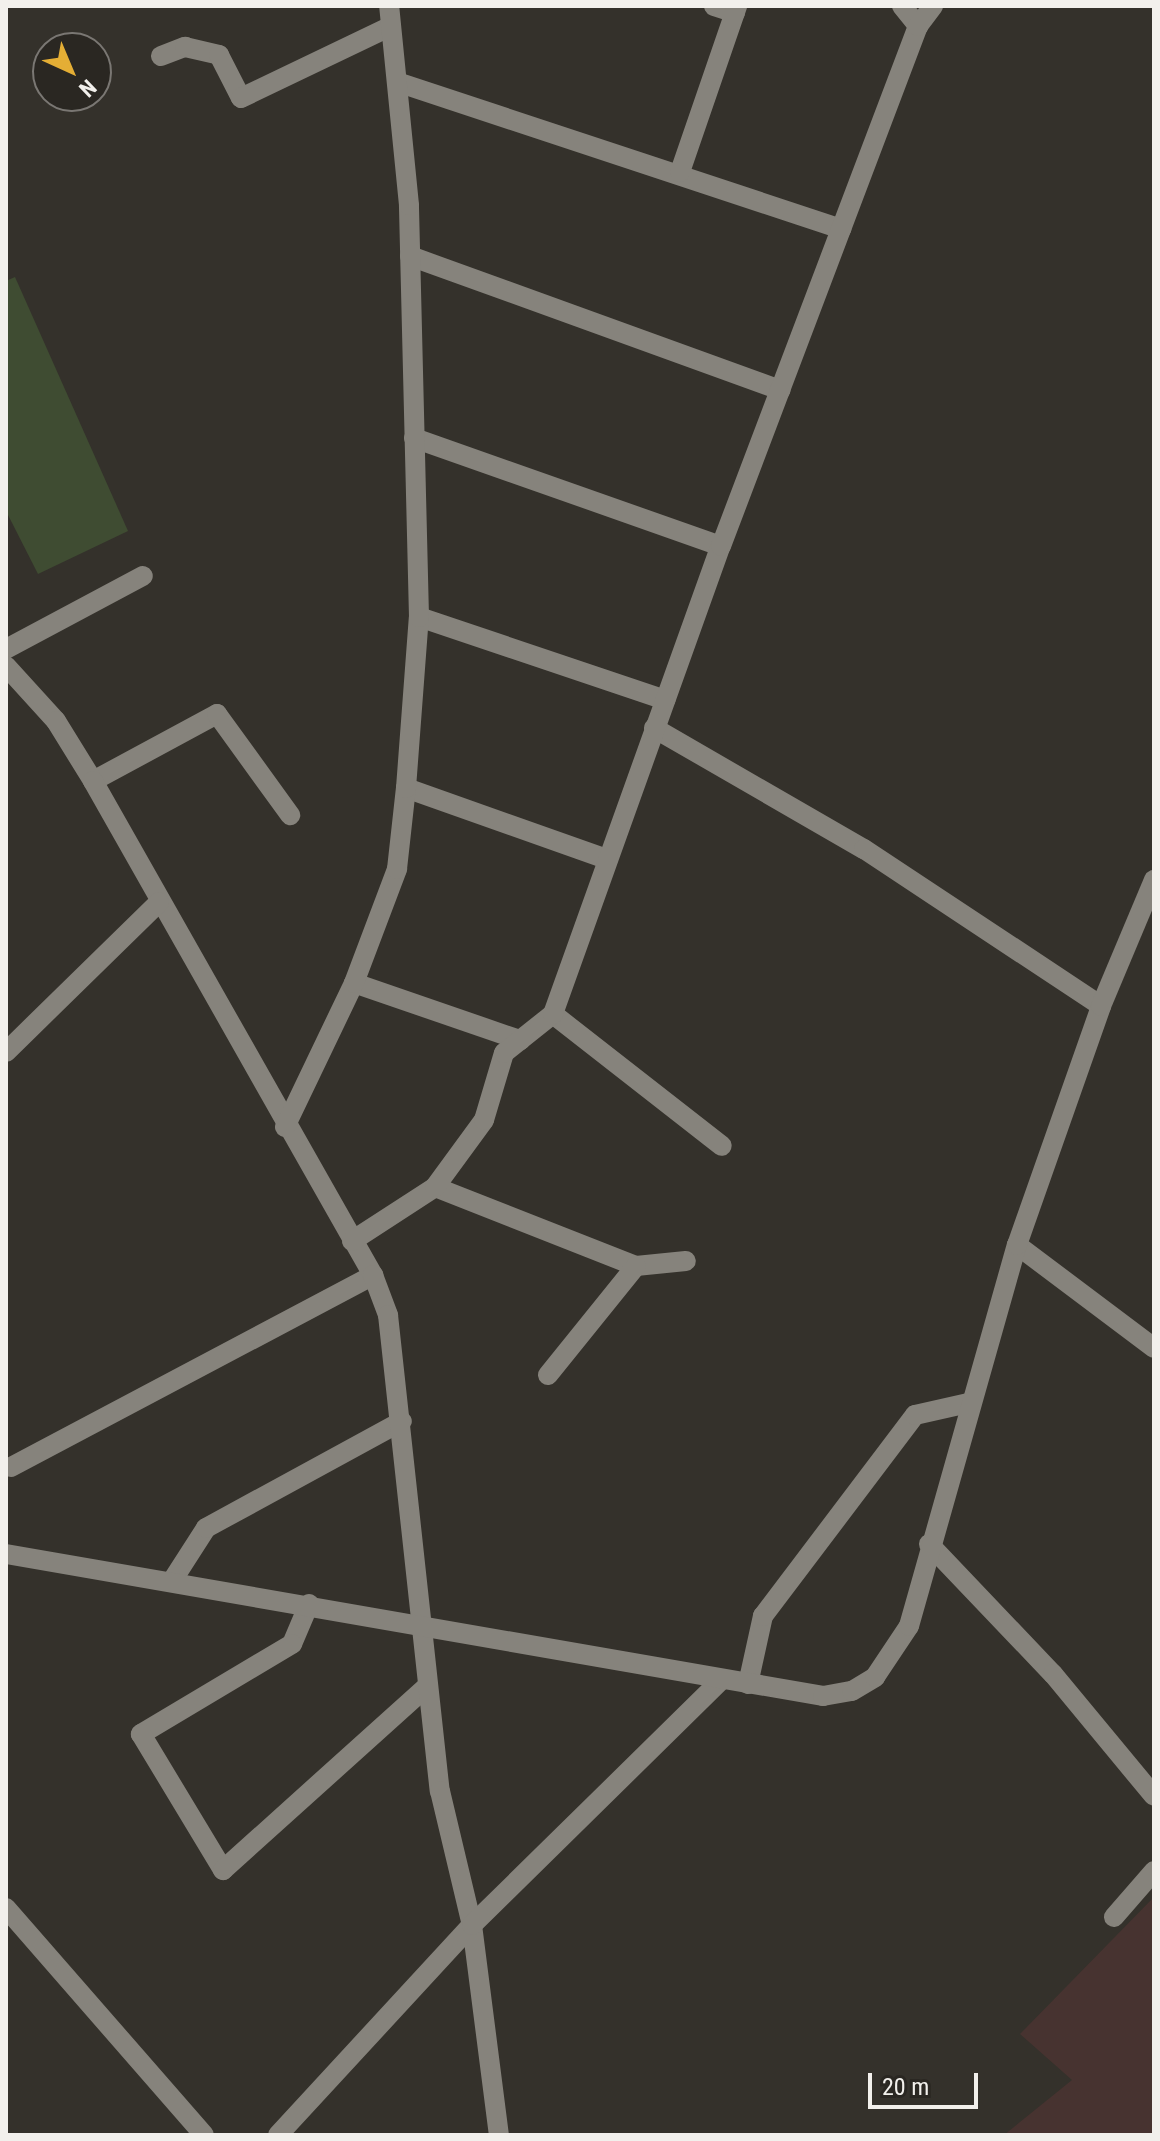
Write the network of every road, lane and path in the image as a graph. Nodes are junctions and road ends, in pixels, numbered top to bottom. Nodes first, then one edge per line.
1 (714, 6) edge
2 (902, 6) edge
3 (933, 6) edge
4 (736, 10) edge
5 (390, 16) edge
6 (918, 26) junction
7 (161, 56) dead end
8 (397, 82) junction
9 (680, 172) junction
10 (841, 229) junction
11 (410, 256) junction
12 (781, 390) junction
13 (414, 438) junction
14 (721, 546) junction
15 (143, 576) dead end
16 (419, 617) junction
17 (6, 649) edge
18 (10, 680) edge
19 (665, 700) junction
20 (654, 728) junction
21 (93, 781) junction
22 (406, 788) junction
23 (290, 815) dead end
24 (606, 859) junction
25 (1154, 880) edge
26 (159, 902) junction
27 (354, 983) junction
28 (1101, 1006) junction
29 (553, 1014) junction
30 (520, 1040) junction
31 (6, 1052) edge
32 (285, 1127) junction
33 (722, 1146) dead end
34 (435, 1187) junction
35 (352, 1241) junction
36 (1017, 1245) junction
37 (686, 1261) dead end
38 (636, 1266) junction
39 (373, 1275) junction
40 (1154, 1348) edge
41 (548, 1375) dead end
42 (972, 1402) junction
43 (402, 1421) junction
44 (11, 1467) dead end
45 (929, 1544) junction
46 (6, 1554) edge
47 (172, 1581) junction
48 (309, 1604) junction
49 (422, 1624) junction
50 (722, 1679) junction
51 (748, 1684) junction
52 (426, 1687) junction
53 (1154, 1796) edge
54 (1154, 1871) edge
55 (6, 1908) edge
56 (1114, 1917) dead end
57 (472, 1925) junction
58 (204, 2135) edge
59 (278, 2135) edge
60 (499, 2135) edge

1 - 4 street
2 - 6 street
3 - 6 street
4 - 9 street
5 - 7 street
5 - 8 street
6 - 10 street
8 - 9 street
8 - 11 street
9 - 10 street
10 - 12 street
11 - 12 street
11 - 13 street
12 - 14 street
13 - 14 street
13 - 16 street
14 - 19 street
15 - 17 street
16 - 19 street
16 - 22 street
18 - 21 street
19 - 20 street
20 - 24 street
20 - 28 street
21 - 23 street
21 - 26 street
22 - 24 street
22 - 27 street
24 - 29 street
25 - 28 street
26 - 31 street
26 - 32 street
27 - 30 street
27 - 32 street
28 - 36 street
29 - 30 street
29 - 33 street
30 - 34 street
32 - 35 street
34 - 35 street
34 - 38 street
35 - 39 street
36 - 40 street
36 - 42 street
37 - 38 street
38 - 41 street
39 - 43 street
39 - 44 street
42 - 45 street
42 - 51 street
43 - 47 street
43 - 49 street
45 - 51 street
45 - 53 street
46 - 47 street
47 - 48 street
48 - 49 street
48 - 52 street
49 - 50 street
49 - 52 street
50 - 51 street
50 - 57 street
52 - 57 street
54 - 56 street
55 - 58 street
57 - 59 street
57 - 60 street

